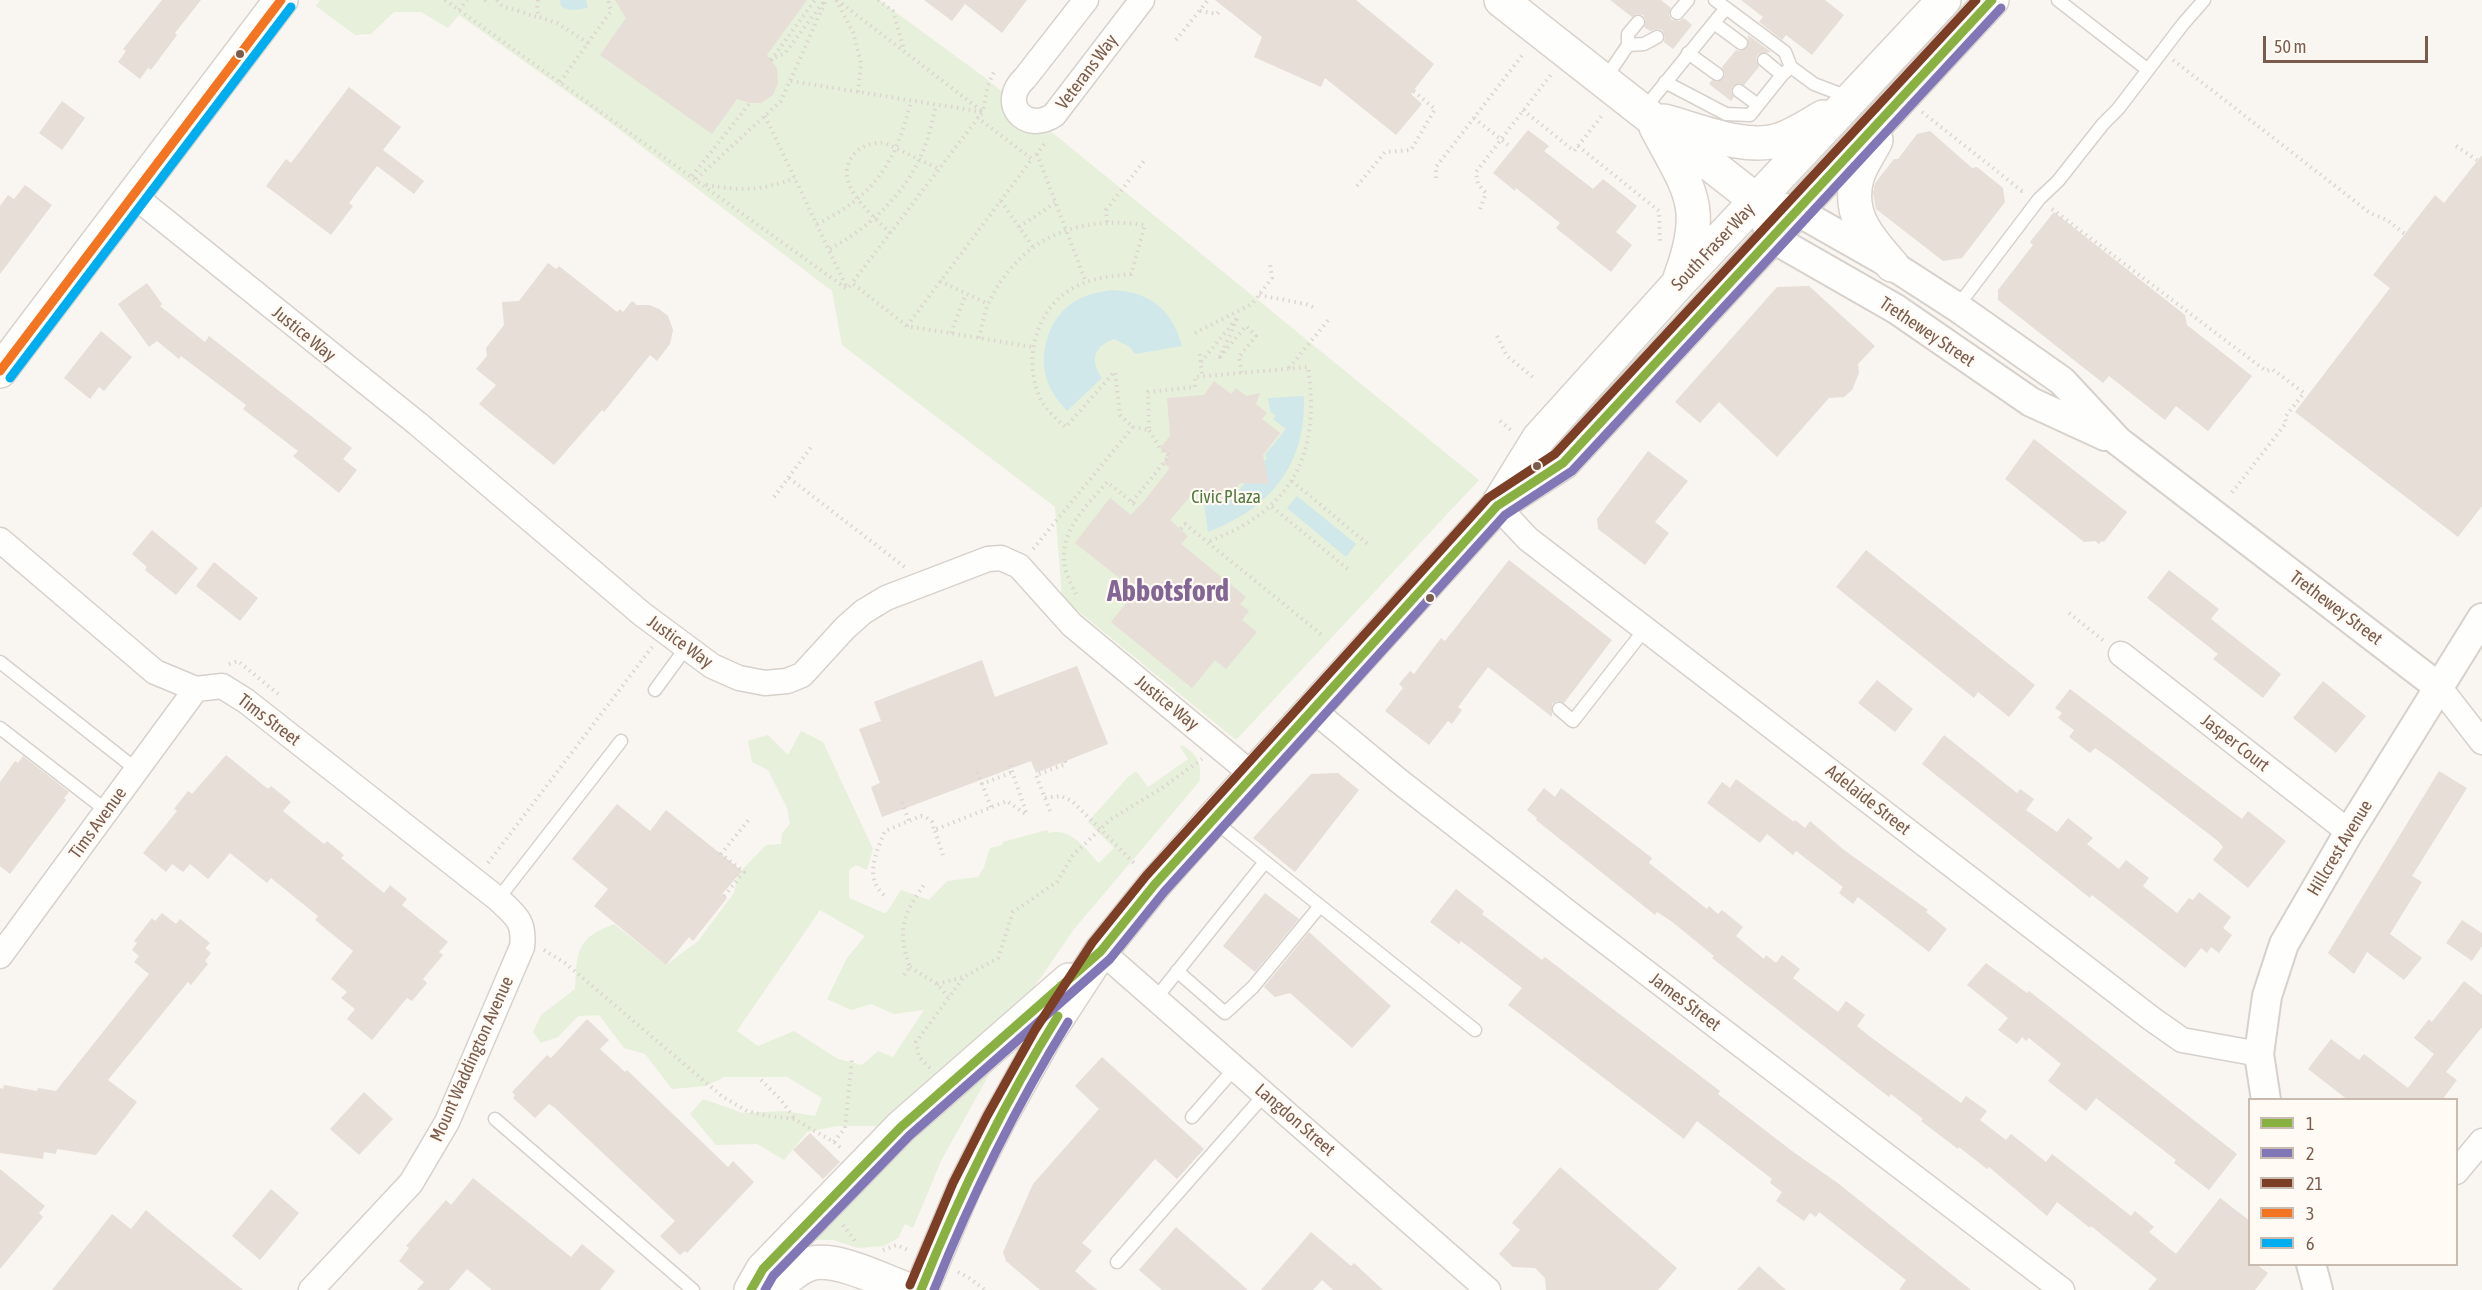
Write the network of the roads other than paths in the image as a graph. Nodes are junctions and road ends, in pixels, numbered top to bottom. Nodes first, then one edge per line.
1 (281, 0) edge
2 (1086, 0) edge
3 (1142, 0) edge
4 (1501, 0) edge
5 (1688, 0) edge
6 (1715, 0) edge
7 (1944, 0) edge
8 (1992, 0) edge
9 (2058, 0) edge
10 (2204, 0) edge
11 (1726, 8) junction
12 (1677, 13) dead end
13 (1638, 22) dead end
14 (1714, 23) junction
15 (1658, 37) dead end
16 (1742, 44) dead end
17 (1628, 45) junction
18 (1689, 53) junction
19 (1764, 60) dead end
20 (2148, 70) junction
21 (1786, 71) junction
22 (1717, 74) dead end
23 (1665, 82) junction
24 (1739, 91) dead end
25 (1852, 99) junction
26 (1629, 100) junction
27 (1758, 105) junction
28 (1893, 107) junction
29 (134, 195) junction
30 (1757, 201) junction
31 (1797, 210) junction
32 (1772, 238) junction
33 (1892, 265) junction
34 (1677, 285) junction
35 (1957, 307) junction
36 (0, 371) edge
37 (2118, 441) junction
38 (1497, 506) junction
39 (0, 540) edge
40 (2482, 618) edge
41 (1645, 629) junction
42 (685, 649) junction
43 (2121, 654) road end
44 (0, 662) edge
45 (2440, 688) junction
46 (196, 689) junction
47 (655, 690) dead end
48 (1312, 709) junction
49 (1559, 709) dead end
50 (0, 728) edge
51 (621, 741) dead end
52 (2482, 742) edge
53 (137, 770) junction
54 (1253, 775) junction
55 (107, 811) junction
56 (1212, 820) junction
57 (2349, 832) junction
58 (1265, 862) junction
59 (498, 899) junction
60 (1320, 906) junction
61 (524, 930) joint
62 (1101, 951) junction
63 (0, 956) edge
64 (1176, 971) junction
65 (1156, 998) junction
66 (1475, 1030) dead end
67 (2259, 1054) junction
68 (1236, 1068) junction
69 (1265, 1094) junction
70 (2266, 1098) edge
71 (1192, 1117) dead end
72 (495, 1119) dead end
73 (2482, 1140) edge
74 (2458, 1171) edge
75 (1117, 1262) dead end
76 (2312, 1266) edge
77 (311, 1290) edge
78 (693, 1290) edge
79 (751, 1290) edge
80 (774, 1290) edge
81 (909, 1290) edge
82 (921, 1290) edge
83 (1488, 1290) edge
84 (2062, 1290) edge
85 (2319, 1290) edge

1 - 29 main road
2 - 3 street, Veterans Way
4 - 26 main road, Trethewey Street
5 - 12 lane
6 - 11 lane
7 - 25 main road, South Fraser Way
8 - 28 main road, South Fraser Way
9 - 20 lane
10 - 20 lane
11 - 14 lane
11 - 21 lane
13 - 17 lane
14 - 16 lane
14 - 18 lane
15 - 17 lane
17 - 26 lane
18 - 22 lane
18 - 23 lane
19 - 21 lane
20 - 35 lane
21 - 25 lane
21 - 27 lane
23 - 26 lane
23 - 27 lane
24 - 27 lane
25 - 26 main road
25 - 30 main road, South Fraser Way
26 - 30 main road, Trethewey Street
26 - 34 main road
28 - 31 main road, South Fraser Way
28 - 33 main road
29 - 36 main road
29 - 42 street, Justice Way
30 - 31 street, Trethewey Street
30 - 32 street, Trethewey Street
30 - 34 main road, South Fraser Way
31 - 32 main road, South Fraser Way
31 - 33 street, Trethewey Street
32 - 37 street, Trethewey Street
32 - 38 main road, South Fraser Way
33 - 35 street, Trethewey Street
34 - 38 main road, South Fraser Way
35 - 37 street, Trethewey Street
37 - 45 street, Trethewey Street
38 - 41 street, Adelaide Street
38 - 48 main road, South Fraser Way
39 - 46 street, Tims Street
40 - 45 street, Hillcrest Avenue
41 - 49 lane
41 - 67 street, Adelaide Street
42 - 47 lane
42 - 54 street, Justice Way
43 - 57 street, Jasper Court
44 - 53 lane
45 - 52 street
45 - 57 street, Hillcrest Avenue
46 - 53 street, Tims Avenue
46 - 59 street, Tims Street
48 - 54 main road, South Fraser Way
48 - 84 street, James Street
50 - 55 lane
51 - 59 lane
53 - 55 street, Tims Avenue
54 - 56 main road, South Fraser Way
55 - 63 street, Tims Avenue
56 - 58 lane
56 - 62 main road, South Fraser Way
57 - 67 street, Hillcrest Avenue
58 - 60 lane
58 - 64 lane
59 - 61 street, Tims Street
60 - 64 lane
60 - 66 lane
61 - 77 street, Mount Waddington Avenue
62 - 65 street, Langdon Street
62 - 79 main road
62 - 82 main road, South Fraser Way
64 - 65 lane
65 - 68 street, Langdon Street
67 - 70 street, Hillcrest Avenue
68 - 69 street, Langdon Street
68 - 71 lane
69 - 75 lane
69 - 83 street, Langdon Street
72 - 78 lane
73 - 74 street
76 - 85 street
80 - 81 main road

